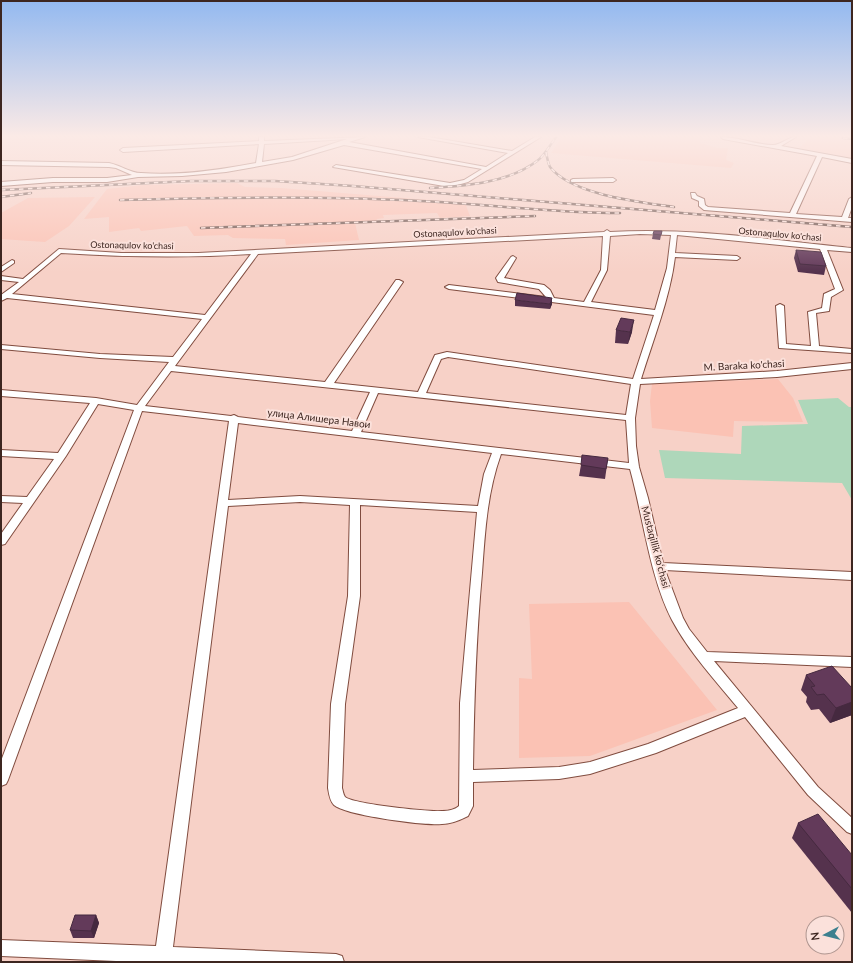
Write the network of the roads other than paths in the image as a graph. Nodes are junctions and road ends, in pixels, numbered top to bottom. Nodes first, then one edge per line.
1 (28, 182) edge
2 (431, 182) edge
3 (465, 182) edge
4 (807, 182) edge
5 (1, 184) edge
6 (693, 194) dead end
7 (852, 198) edge
8 (792, 215) junction
9 (844, 219) junction
10 (852, 220) edge
11 (608, 232) junction
12 (674, 233) junction
13 (823, 247) junction
14 (852, 250) edge
15 (255, 253) junction
16 (671, 255) junction
17 (513, 258) dead end
18 (737, 258) dead end
19 (12, 262) dead end
20 (1, 270) edge
21 (1, 278) edge
22 (25, 281) junction
23 (399, 282) dead end
24 (449, 287) dead end
25 (3, 298) edge
26 (551, 300) junction
27 (587, 304) junction
28 (780, 306) dead end
29 (658, 313) junction
30 (206, 317) junction
31 (1, 347) edge
32 (816, 349) junction
33 (852, 351) edge
34 (171, 364) junction
35 (852, 366) edge
36 (636, 382) junction
37 (328, 384) junction
38 (376, 390) junction
39 (1, 393) edge
40 (421, 395) junction
41 (96, 401) junction
42 (139, 408) junction
43 (234, 418) junction
44 (630, 418) junction
45 (356, 433) junction
46 (498, 450) junction
47 (1, 453) edge
48 (61, 456) junction
49 (634, 467) junction
50 (1, 499) edge
51 (30, 500) junction
52 (355, 502) junction
53 (224, 503) junction
54 (482, 509) junction
55 (1, 542) edge
56 (659, 566) junction
57 (852, 576) edge
58 (704, 656) junction
59 (852, 662) edge
60 (747, 710) junction
61 (467, 776) junction
62 (1, 780) edge
63 (852, 828) edge
64 (1, 948) edge
65 (163, 956) junction
66 (336, 962) edge

1 - 5 street
2 - 3 street
4 - 8 street
6 - 8 street
7 - 9 street
8 - 9 street
9 - 10 street
11 - 12 street, Ostonaqulov ko'chasi
11 - 15 street, Ostonaqulov ko'chasi
11 - 27 street
12 - 13 street, Ostonaqulov ko'chasi
12 - 16 street, Mustaqillik ko‘chasi
13 - 14 street, Ostonaqulov ko'chasi
13 - 32 street
15 - 22 street, Ostonaqulov ko'chasi
15 - 30 street
16 - 18 street
16 - 29 street, Mustaqillik ko‘chasi
17 - 26 street
19 - 20 street
21 - 22 street
22 - 25 street
23 - 37 street
24 - 26 street
25 - 30 street
26 - 27 street
27 - 29 street
28 - 32 street
29 - 36 street, Mustaqillik ko‘chasi
30 - 34 street
31 - 34 street
32 - 33 street
34 - 37 street
34 - 42 street
35 - 36 street, M. Baraka ko'chasi
36 - 40 street, M. Baraka ko'chasi
36 - 44 street, Mustaqillik ko‘chasi
37 - 38 street
38 - 40 street
38 - 45 street
39 - 41 street, улица Алишера Навои
40 - 44 street
41 - 42 street, улица Алишера Навои
41 - 48 street
42 - 43 street, улица Алишера Навои
42 - 62 street
43 - 45 street, улица Алишера Навои
43 - 53 street
44 - 49 street, Mustaqillik ko‘chasi
45 - 46 street, улица Алишера Навои
46 - 49 street, улица Алишера Навои
46 - 54 street
47 - 48 street
48 - 51 street
49 - 56 street, Mustaqillik ko‘chasi
50 - 51 street
51 - 55 street
52 - 53 street
52 - 54 street
52 - 61 street
53 - 65 street
54 - 61 street
56 - 57 street
56 - 58 street, Mustaqillik ko‘chasi
58 - 59 street
58 - 60 street, Mustaqillik ko‘chasi
60 - 61 street
60 - 63 street, Mustaqillik ko‘chasi
64 - 65 street
65 - 66 street

